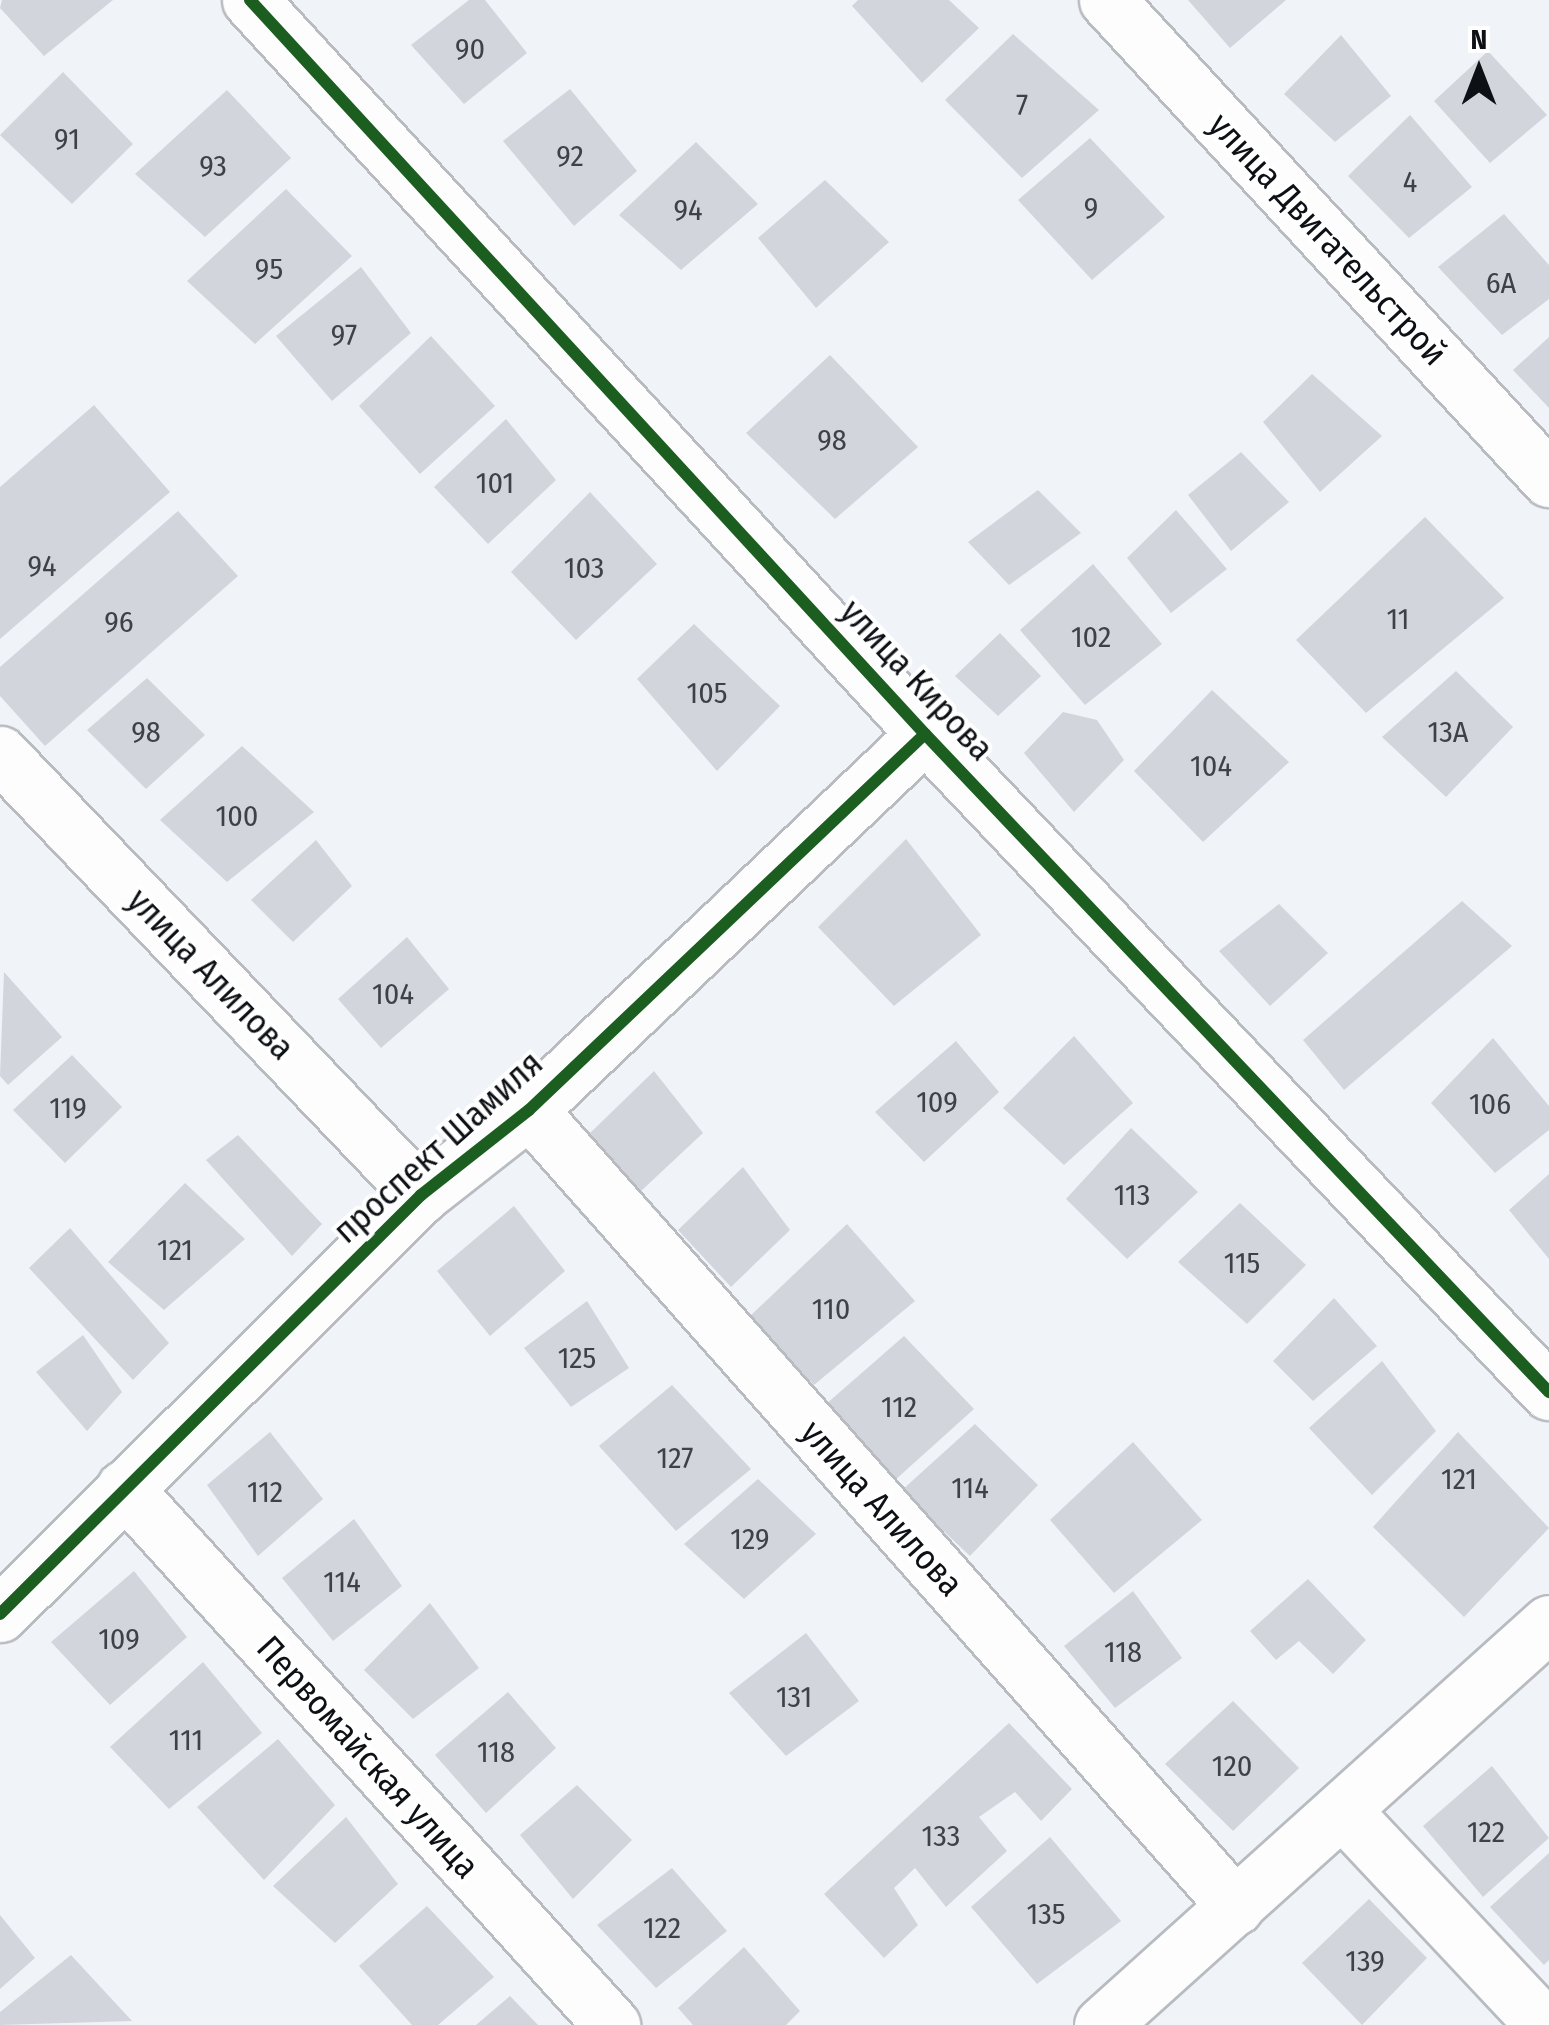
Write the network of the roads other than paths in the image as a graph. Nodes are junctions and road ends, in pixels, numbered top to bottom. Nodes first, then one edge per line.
1 (250, 0) edge
2 (1107, 0) edge
3 (1549, 479) edge
4 (925, 734) junction
5 (0, 754) edge
6 (529, 1110) junction
7 (421, 1195) junction
8 (1549, 1392) edge
9 (124, 1488) junction
10 (0, 1614) edge
11 (1549, 1623) edge
12 (1343, 1811) junction
13 (1236, 1906) junction
14 (612, 2025) edge
15 (1102, 2025) edge
16 (1544, 2025) edge

1 - 4 street, улица Кирова
2 - 3 street, улица Двигательстрой
4 - 6 street, проспект Шамиля
4 - 8 street, улица Кирова
5 - 7 street, улица Алилова
6 - 7 street, проспект Шамиля
6 - 13 street, улица Алилова
7 - 9 street, проспект Шамиля
9 - 10 street, проспект Шамиля
9 - 14 street, Первомайская улица
11 - 12 street
12 - 13 street
12 - 16 street
13 - 15 street

